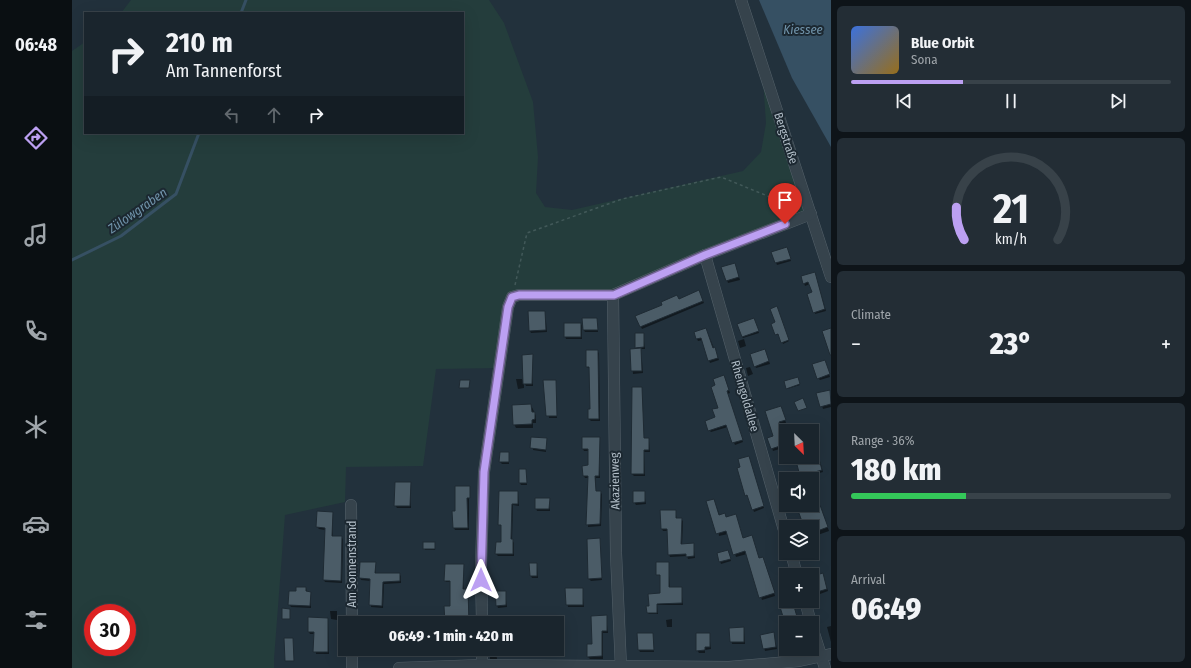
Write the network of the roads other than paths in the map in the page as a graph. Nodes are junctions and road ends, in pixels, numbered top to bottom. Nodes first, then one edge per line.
1 (741, 0) edge
2 (811, 214) junction
3 (705, 255) junction
4 (831, 277) edge
5 (614, 295) junction
6 (352, 505) dead end
7 (781, 520) edge
8 (352, 616) edge
9 (482, 616) edge
10 (819, 642) edge
11 (352, 656) edge
12 (826, 656) edge
13 (482, 666) edge
14 (621, 667) edge
15 (352, 668) edge
16 (399, 668) edge
17 (729, 668) edge
18 (825, 668) edge

1 - 2 street, Bergstraße
2 - 3 street
2 - 4 street, Bergstraße
3 - 5 street
3 - 7 street, Rheingoldallee
5 - 9 street
5 - 14 street, Akazienweg
6 - 8 street, Am Sonnenstrand
10 - 12 street
11 - 15 street
12 - 17 street
12 - 18 street
13 - 14 street
13 - 16 street
14 - 17 street

